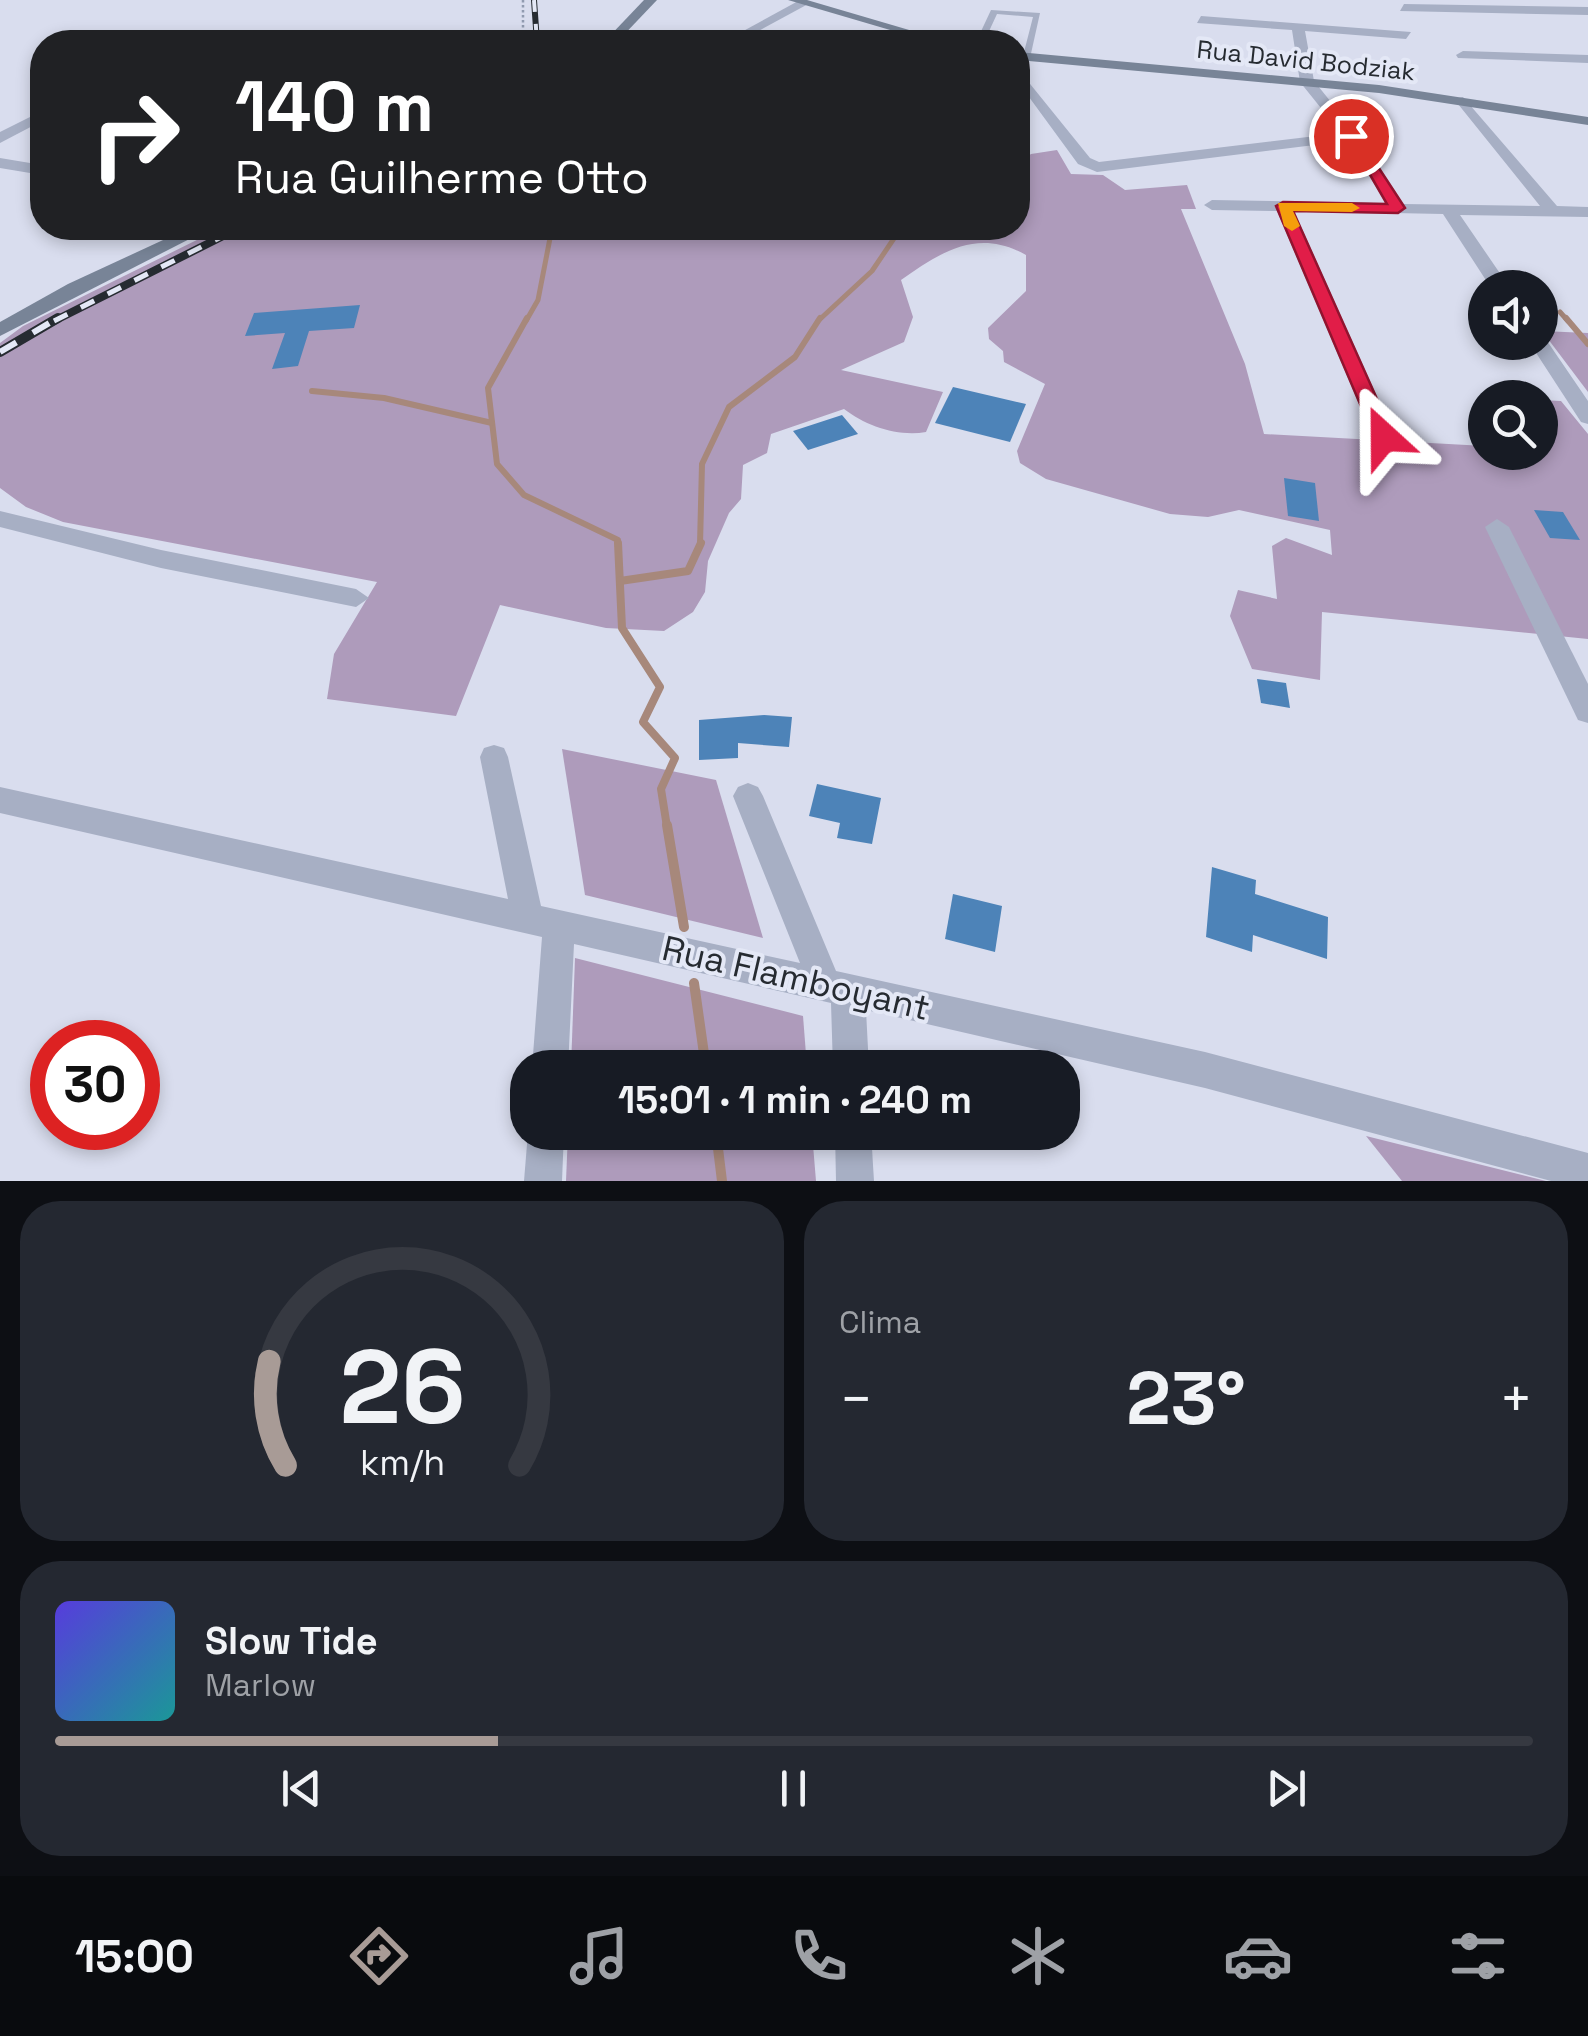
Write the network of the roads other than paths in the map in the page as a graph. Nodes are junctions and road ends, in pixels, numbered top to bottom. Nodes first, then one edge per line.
1 (651, 0) edge
2 (799, 2) edge
3 (1404, 8) dead end
4 (1562, 10) junction
5 (1588, 11) edge
6 (1201, 20) dead end
7 (1298, 27) junction
8 (1588, 27) edge
9 (622, 30) edge
10 (750, 30) edge
11 (885, 30) edge
12 (986, 30) edge
13 (1030, 34) edge
14 (1406, 35) dead end
15 (1462, 55) dead end
16 (1030, 57) edge
17 (1588, 59) edge
18 (1307, 82) junction
19 (1030, 89) edge
20 (1463, 101) junction
21 (1588, 121) edge
22 (30, 122) edge
23 (1351, 136) junction
24 (0, 138) edge
25 (0, 163) edge
26 (30, 168) edge
27 (1212, 205) dead end
28 (1283, 206) junction
29 (1398, 208) junction
30 (1450, 210) junction
31 (1553, 212) junction
32 (1588, 212) edge
33 (176, 240) edge
34 (1490, 270) edge
35 (0, 330) edge
36 (1550, 360) edge
37 (1588, 417) edge
38 (1384, 437) dead end
39 (0, 519) edge
40 (1497, 527) dead end
41 (356, 598) dead end
42 (1588, 712) edge
43 (494, 757) dead end
44 (748, 796) dead end
45 (0, 800) edge
46 (544, 922) junction
47 (836, 987) junction
48 (549, 1050) edge
49 (848, 1050) edge
50 (545, 1150) edge
51 (855, 1150) edge
52 (1588, 1172) edge
53 (544, 1181) edge
54 (856, 1181) edge

1 - 9 street
2 - 10 street
2 - 11 street
3 - 4 street
4 - 5 street
4 - 8 street
6 - 7 street
7 - 14 street
7 - 18 street
12 - 13 lane
15 - 17 street
16 - 18 street, Rua David Bodziak
18 - 20 street, Rua David Bodziak
18 - 23 street
19 - 23 street
20 - 21 street, Rua David Bodziak
20 - 31 street
22 - 24 street
23 - 29 street
25 - 26 street
27 - 28 street
28 - 29 street
28 - 38 street
29 - 30 street
30 - 31 street
30 - 34 street
31 - 32 street
33 - 35 street
36 - 37 street
39 - 41 street
40 - 42 street
43 - 46 street
44 - 47 street
45 - 46 street, Rua Flamboyant
46 - 47 street, Rua Flamboyant
46 - 48 street
47 - 49 street
47 - 52 street, Rua Flamboyant
50 - 53 street
51 - 54 street

